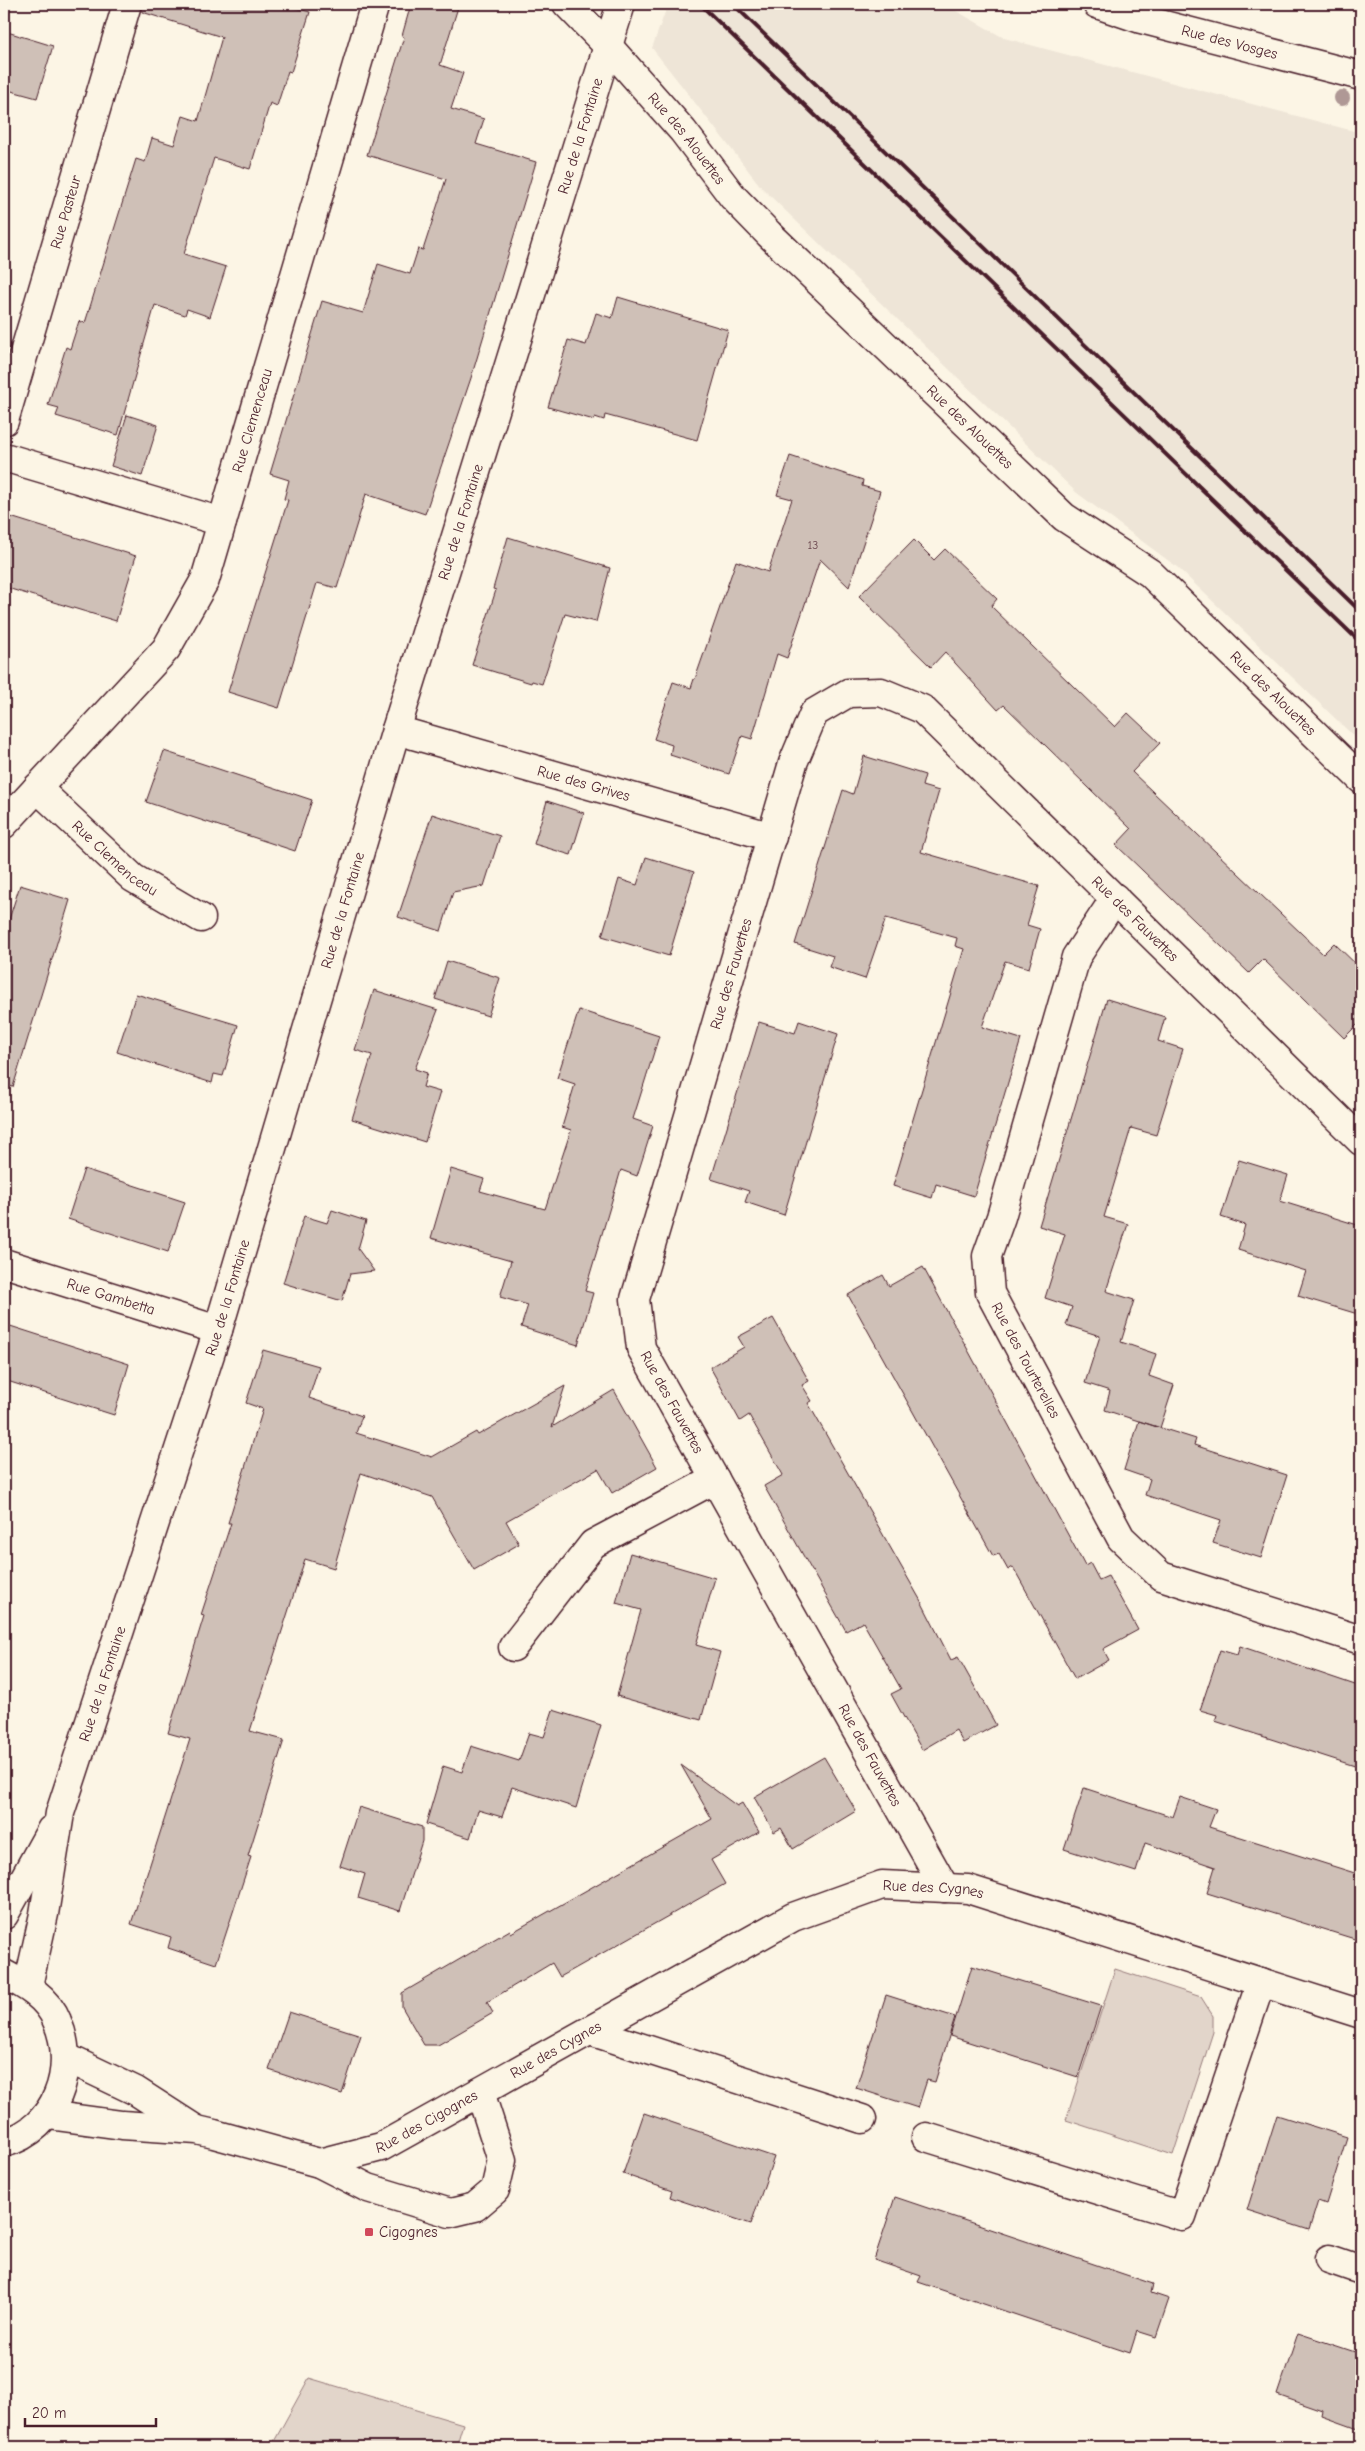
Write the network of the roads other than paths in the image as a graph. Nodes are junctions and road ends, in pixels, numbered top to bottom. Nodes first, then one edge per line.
1 (127, 4) edge
2 (375, 4) edge
3 (567, 4) edge
4 (620, 4) edge
5 (1097, 4) edge
6 (607, 45) junction
7 (1361, 76) edge
8 (4, 421) edge
9 (4, 457) edge
10 (222, 522) junction
11 (396, 730) junction
12 (1361, 779) edge
13 (37, 788) junction
14 (4, 824) edge
15 (772, 837) junction
16 (1115, 898) junction
17 (201, 918) dead end
18 (1361, 1141) edge
19 (4, 1264) edge
20 (218, 1330) junction
21 (715, 1479) junction
22 (1361, 1640) edge
23 (513, 1647) dead end
24 (60, 1814) junction
25 (945, 1888) junction
26 (4, 1916) edge
27 (16, 1980) edge
28 (1261, 1982) junction
29 (1361, 2014) edge
30 (590, 2031) junction
31 (67, 2058) junction
32 (480, 2092) junction
33 (48, 2115) junction
34 (862, 2119) dead end
35 (197, 2130) junction
36 (926, 2137) dead end
37 (4, 2143) edge
38 (319, 2163) junction
39 (1329, 2260) dead end
40 (1361, 2270) edge

1 - 8 street, Rue Pasteur
2 - 10 street, Rue Clemenceau
3 - 6 street, Rue des Alouettes
4 - 6 street, Rue de la Fontaine
5 - 7 street, Rue des Vosges
6 - 11 street, Rue de la Fontaine
6 - 12 street, Rue des Alouettes
9 - 10 street
10 - 13 street, Rue Clemenceau
11 - 15 street, Rue des Grives
11 - 20 street, Rue de la Fontaine
13 - 14 street, Rue Clemenceau
13 - 17 street, Rue Clemenceau
15 - 16 street, Rue des Fauvettes
15 - 21 street, Rue des Fauvettes
16 - 18 street, Rue des Fauvettes
16 - 22 street, Rue des Tourterelles
19 - 20 street, Rue Gambetta
20 - 24 street, Rue de la Fontaine
21 - 23 street
21 - 25 street, Rue des Fauvettes
24 - 26 street, Rue de la Fontaine
24 - 27 street, Rue de la Fontaine
25 - 28 street, Rue des Cygnes
25 - 30 street, Rue des Cygnes
27 - 31 street
28 - 29 street, Rue des Cygnes
28 - 36 street
30 - 32 street, Rue des Cygnes
30 - 34 street
31 - 33 street
31 - 35 street, Rue des Cigognes
32 - 38 street, Rue des Cigognes
32 - 38 street, Rue des Cigognes
33 - 35 street, Rue des Cigognes
33 - 37 street
35 - 38 street, Rue des Cigognes
39 - 40 street

